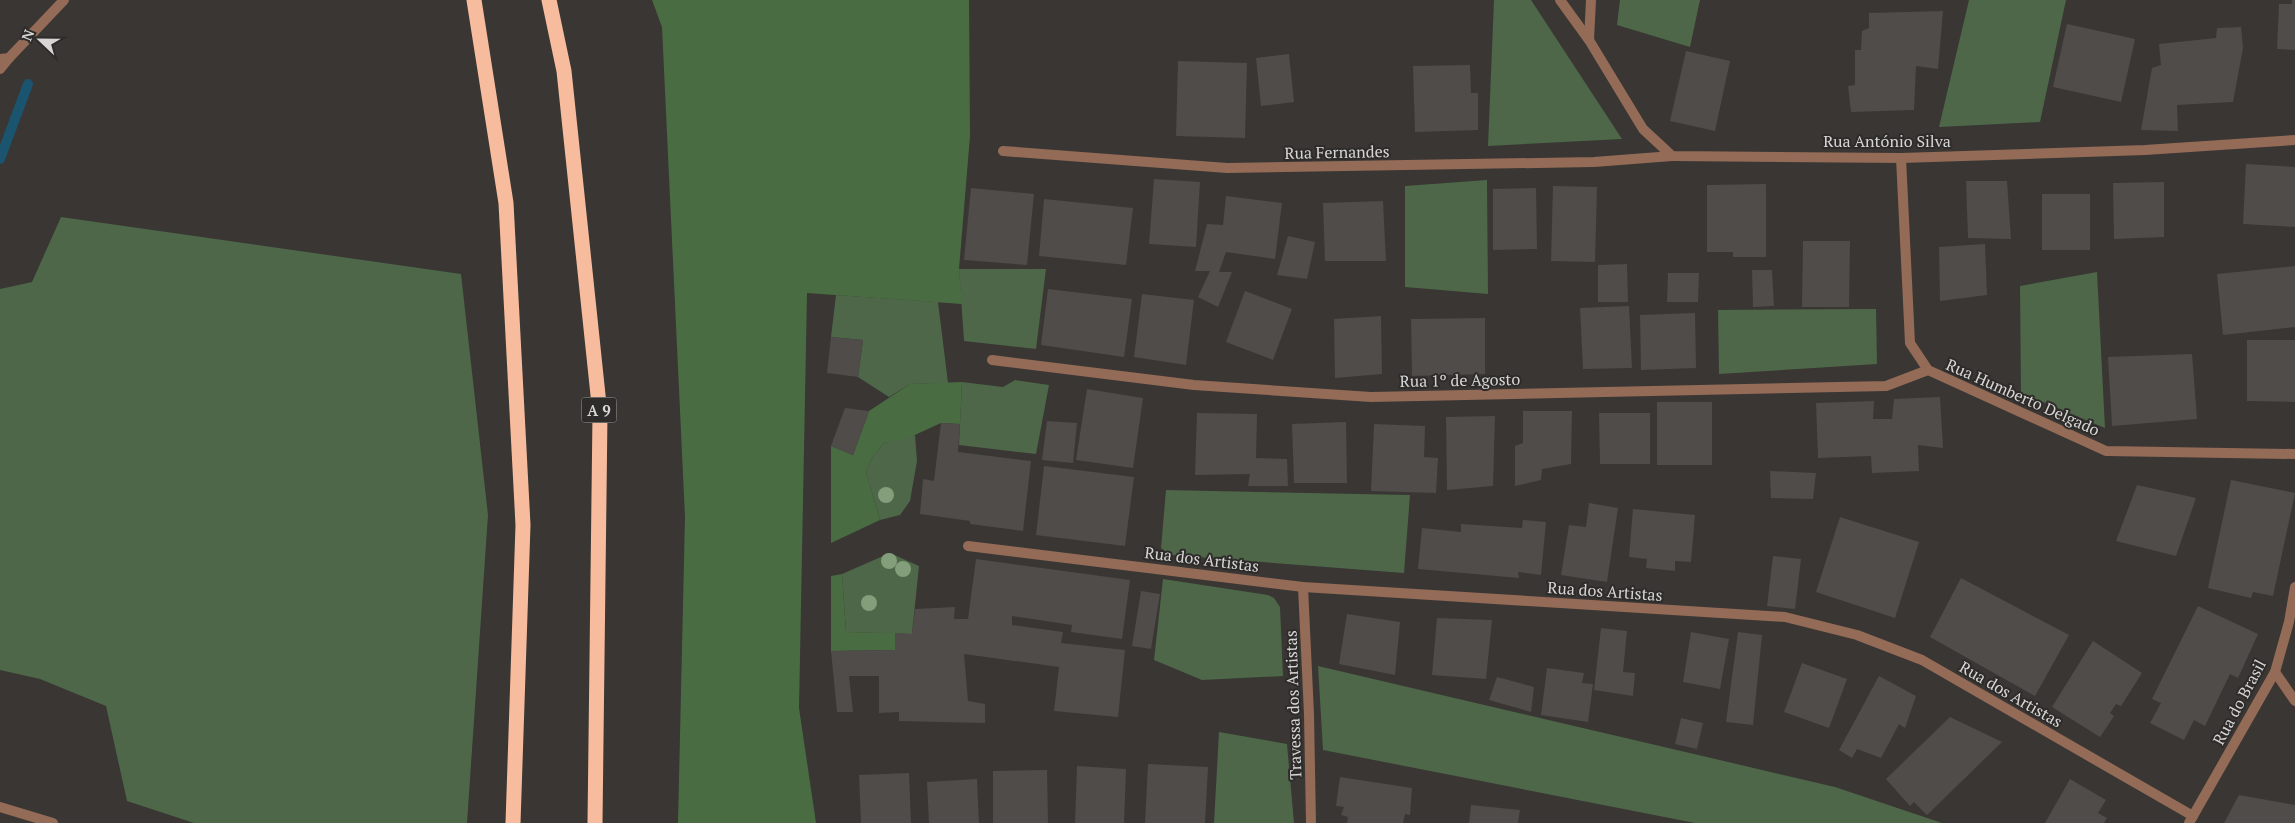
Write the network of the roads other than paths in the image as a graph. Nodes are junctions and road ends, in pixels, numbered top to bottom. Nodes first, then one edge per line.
1 (64, 0) edge
2 (474, 0) edge
3 (549, 0) edge
4 (1560, 0) edge
5 (1590, 0) edge
6 (1588, 40) junction
7 (4, 58) edge
8 (0, 69) edge
9 (2295, 140) edge
10 (1003, 151) dead end
11 (1672, 156) junction
12 (1901, 158) junction
13 (992, 360) dead end
14 (1928, 370) junction
15 (2295, 454) edge
16 (968, 546) dead end
17 (1304, 587) junction
18 (2295, 588) edge
19 (2292, 621) edge
20 (2275, 672) junction
21 (2295, 701) edge
22 (0, 806) edge
23 (2191, 819) edge
24 (52, 823) edge
25 (513, 823) edge
26 (594, 823) edge
27 (1311, 823) edge

1 - 7 street
2 - 25 highway
3 - 26 highway, A 9
4 - 6 street
5 - 6 street
6 - 11 street
7 - 8 street
9 - 12 street, Rua António Silva
10 - 11 street, Rua Fernandes
11 - 12 street, Rua António Silva
12 - 14 street, Rua Humberto Delgado
13 - 14 street, Rua 1º de Agosto
14 - 15 street, Rua Humberto Delgado
16 - 17 street, Rua dos Artistas
17 - 23 street, Rua dos Artistas
17 - 27 street, Travessa dos Artistas
18 - 19 street, Rua do Brasil
19 - 20 street, Rua do Brasil
20 - 21 street
20 - 23 street, Rua do Brasil
22 - 24 street

